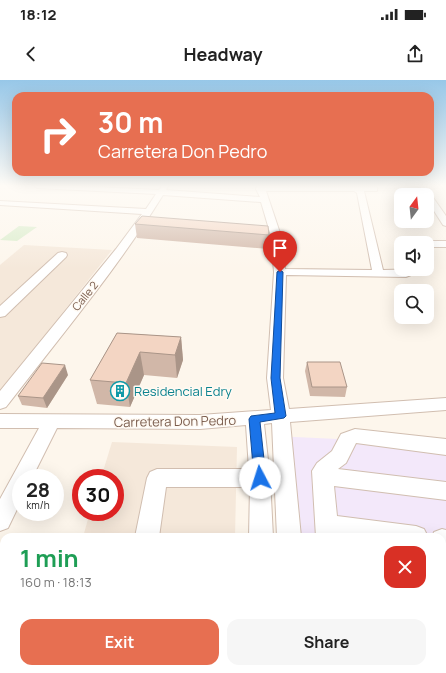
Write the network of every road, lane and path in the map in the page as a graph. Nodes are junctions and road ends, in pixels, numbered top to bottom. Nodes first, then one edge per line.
1 (147, 214) edge
2 (268, 214) edge
3 (365, 214) edge
4 (440, 214) edge
5 (446, 224) edge
6 (434, 244) edge
7 (446, 244) edge
8 (62, 255) dead end
9 (280, 272) junction
10 (378, 274) junction
11 (394, 274) edge
12 (0, 313) edge
13 (0, 403) edge
14 (446, 404) edge
15 (281, 416) junction
16 (254, 419) junction
17 (0, 421) edge
18 (51, 422) junction
19 (446, 447) edge
20 (27, 469) edge
21 (322, 476) junction
22 (260, 478) junction
23 (446, 491) edge
24 (12, 498) edge
25 (0, 521) edge
26 (328, 531) edge
27 (148, 533) edge
28 (261, 533) edge
29 (289, 533) edge
30 (357, 533) edge

1 - 13 street, Calle 2
2 - 9 street
3 - 10 street
4 - 5 street
6 - 7 street
8 - 12 street
9 - 10 street
9 - 15 street
10 - 11 street
14 - 15 street, Carretera Don Pedro
15 - 16 street, Carretera Don Pedro
15 - 29 street
16 - 18 street, Carretera Don Pedro
16 - 22 street
17 - 18 street, Carretera Don Pedro
18 - 20 street
19 - 21 street
21 - 23 street
21 - 26 street
22 - 27 street
22 - 28 street
24 - 25 street
26 - 30 street

